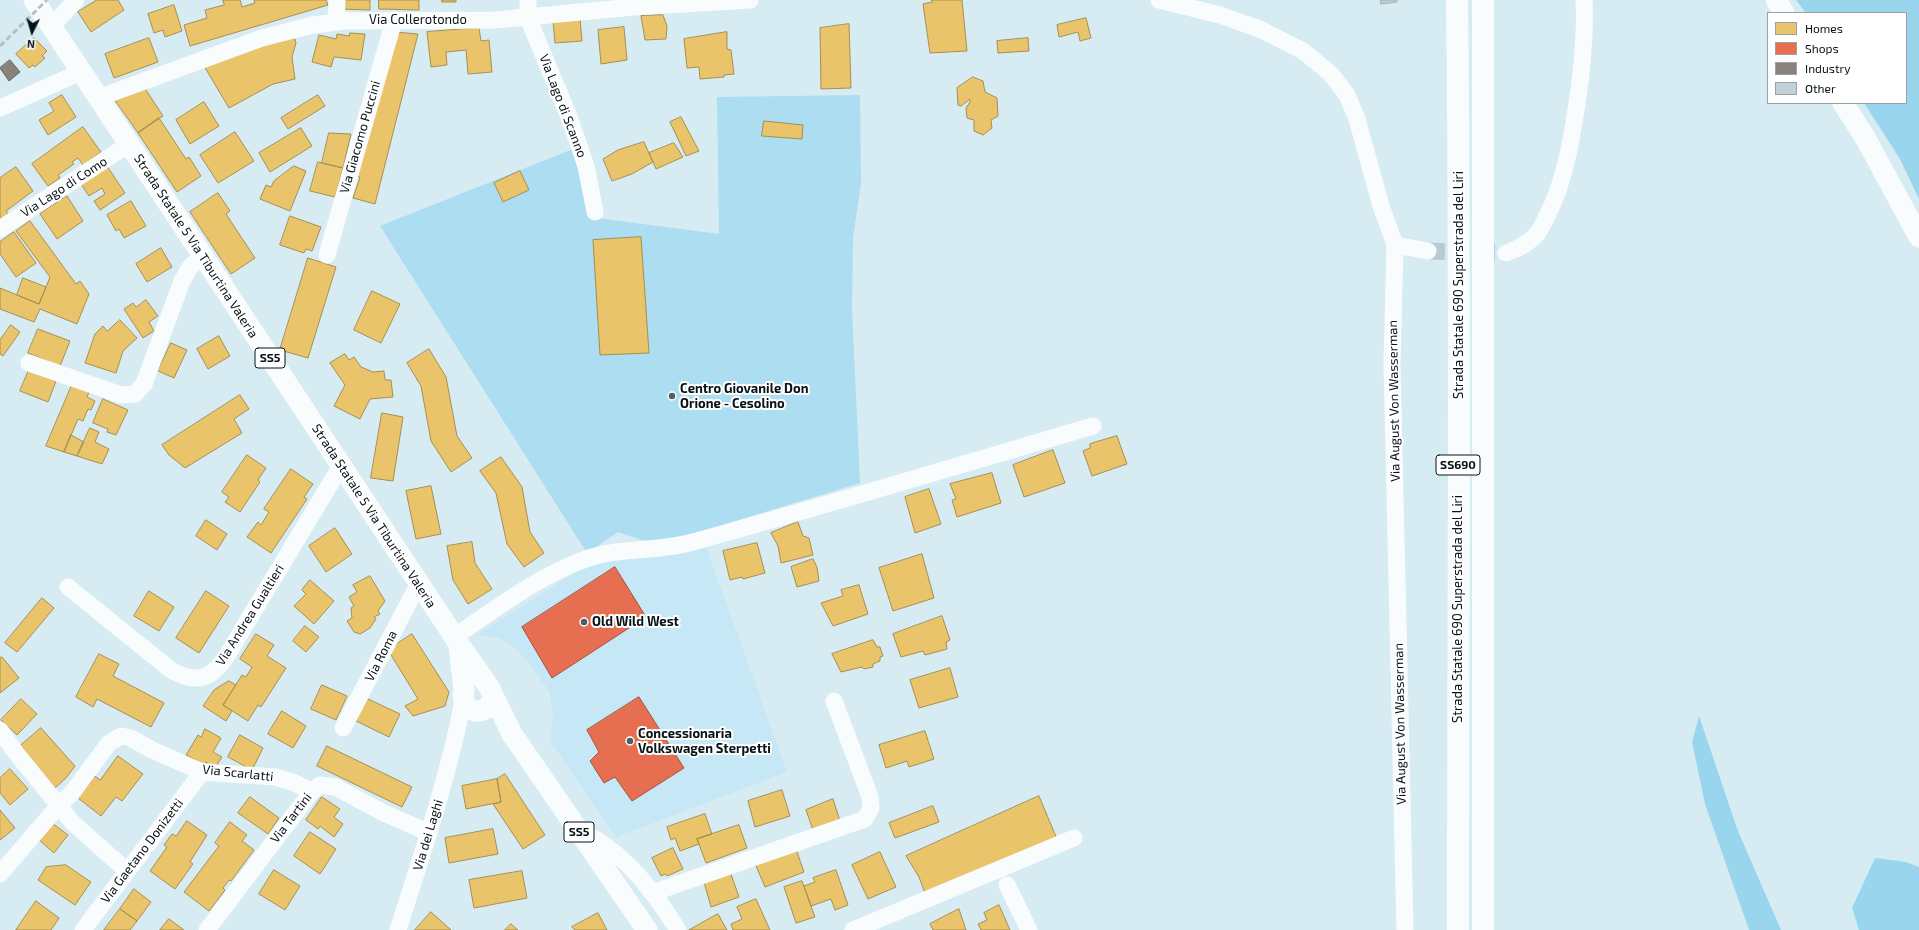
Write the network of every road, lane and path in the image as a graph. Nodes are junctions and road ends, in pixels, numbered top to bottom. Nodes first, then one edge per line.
1 (76, 0) edge
2 (337, 0) edge
3 (528, 0) edge
4 (605, 0) edge
5 (750, 0) edge
6 (1159, 0) edge
7 (1457, 0) edge
8 (1483, 0) edge
9 (1584, 0) edge
10 (1776, 0) edge
11 (36, 4) edge
12 (590, 11) junction
13 (1783, 12) edge
14 (528, 18) junction
15 (394, 20) junction
16 (336, 22) junction
17 (51, 27) junction
18 (81, 72) junction
19 (98, 98) junction
20 (1844, 104) edge
21 (0, 108) edge
22 (129, 144) junction
23 (595, 212) dead end
24 (0, 229) edge
25 (1919, 237) edge
26 (1395, 245) junction
27 (1428, 251) tunnel mouth
28 (1506, 253) tunnel mouth
29 (327, 255) dead end
30 (202, 256) junction
31 (29, 363) dead end
32 (1093, 426) dead end
33 (341, 466) junction
34 (419, 583) junction
35 (68, 587) dead end
36 (456, 640) junction
37 (477, 699) junction
38 (834, 701) dead end
39 (344, 728) dead end
40 (0, 730) edge
41 (202, 772) junction
42 (312, 791) junction
43 (60, 804) junction
44 (578, 830) junction
45 (429, 833) junction
46 (1074, 838) dead end
47 (127, 871) junction
48 (0, 874) edge
49 (1007, 885) dead end
50 (652, 893) junction
51 (83, 930) edge
52 (207, 930) edge
53 (398, 930) edge
54 (647, 930) edge
55 (678, 930) edge
56 (853, 930) edge
57 (1028, 930) edge
58 (1405, 930) edge
59 (1458, 930) edge
60 (1483, 930) edge

1 - 17 street
2 - 16 street
3 - 14 street, Via Lago di Scanno
4 - 12 street
5 - 12 street, Via Collerotondo
6 - 26 street, Via August Von Wasserman
7 - 59 highway, Strada Statale 690 Superstrada del Liri / SS690
8 - 60 highway, Strada Statale 690 Superstrada del Liri / SS690
9 - 28 street
10 - 13 main road
11 - 17 main road, Strada Statale 5 Via Tiburtina Valeria / SS5
12 - 14 street, Via Collerotondo
14 - 15 street, Via Collerotondo
14 - 23 street, Via Lago di Scanno
15 - 16 street, Via Collerotondo
15 - 29 street, Via Giacomo Puccini
16 - 19 street, Via Collerotondo
17 - 18 main road, Strada Statale 5 Via Tiburtina Valeria / SS5
18 - 19 main road, Strada Statale 5 Via Tiburtina Valeria / SS5
18 - 21 street
19 - 22 main road, Strada Statale 5 Via Tiburtina Valeria / SS5
20 - 25 main road
22 - 24 street, Via Lago di Como
22 - 30 main road, Strada Statale 5 Via Tiburtina Valeria / SS5
26 - 27 street
26 - 58 street, Via August Von Wasserman
30 - 31 street
30 - 33 main road, Strada Statale 5 Via Tiburtina Valeria / SS5
32 - 36 street
33 - 34 main road, Strada Statale 5 Via Tiburtina Valeria / SS5
33 - 35 street, Via Andrea Gualtieri
34 - 36 main road, Strada Statale 5 Via Tiburtina Valeria / SS5
34 - 39 street, Via Roma
36 - 37 main road, Strada Statale 5 Via Tiburtina Valeria / SS5
37 - 44 main road, Strada Statale 5 Via Tiburtina Valeria / SS5
37 - 45 street, Via dei Laghi
38 - 50 street
40 - 43 street
41 - 42 street, Via Scarlatti
41 - 43 street, Via Scarlatti
41 - 47 street, Via Gaetano Donizetti
42 - 45 street, Via Tartini
42 - 52 street, Via Tartini
43 - 47 street
43 - 48 street
44 - 50 street
44 - 54 main road, Strada Statale 5 Via Tiburtina Valeria / SS5
45 - 53 street, Via dei Laghi
46 - 56 street
47 - 51 street, Via Gaetano Donizetti
49 - 57 street
50 - 55 street

